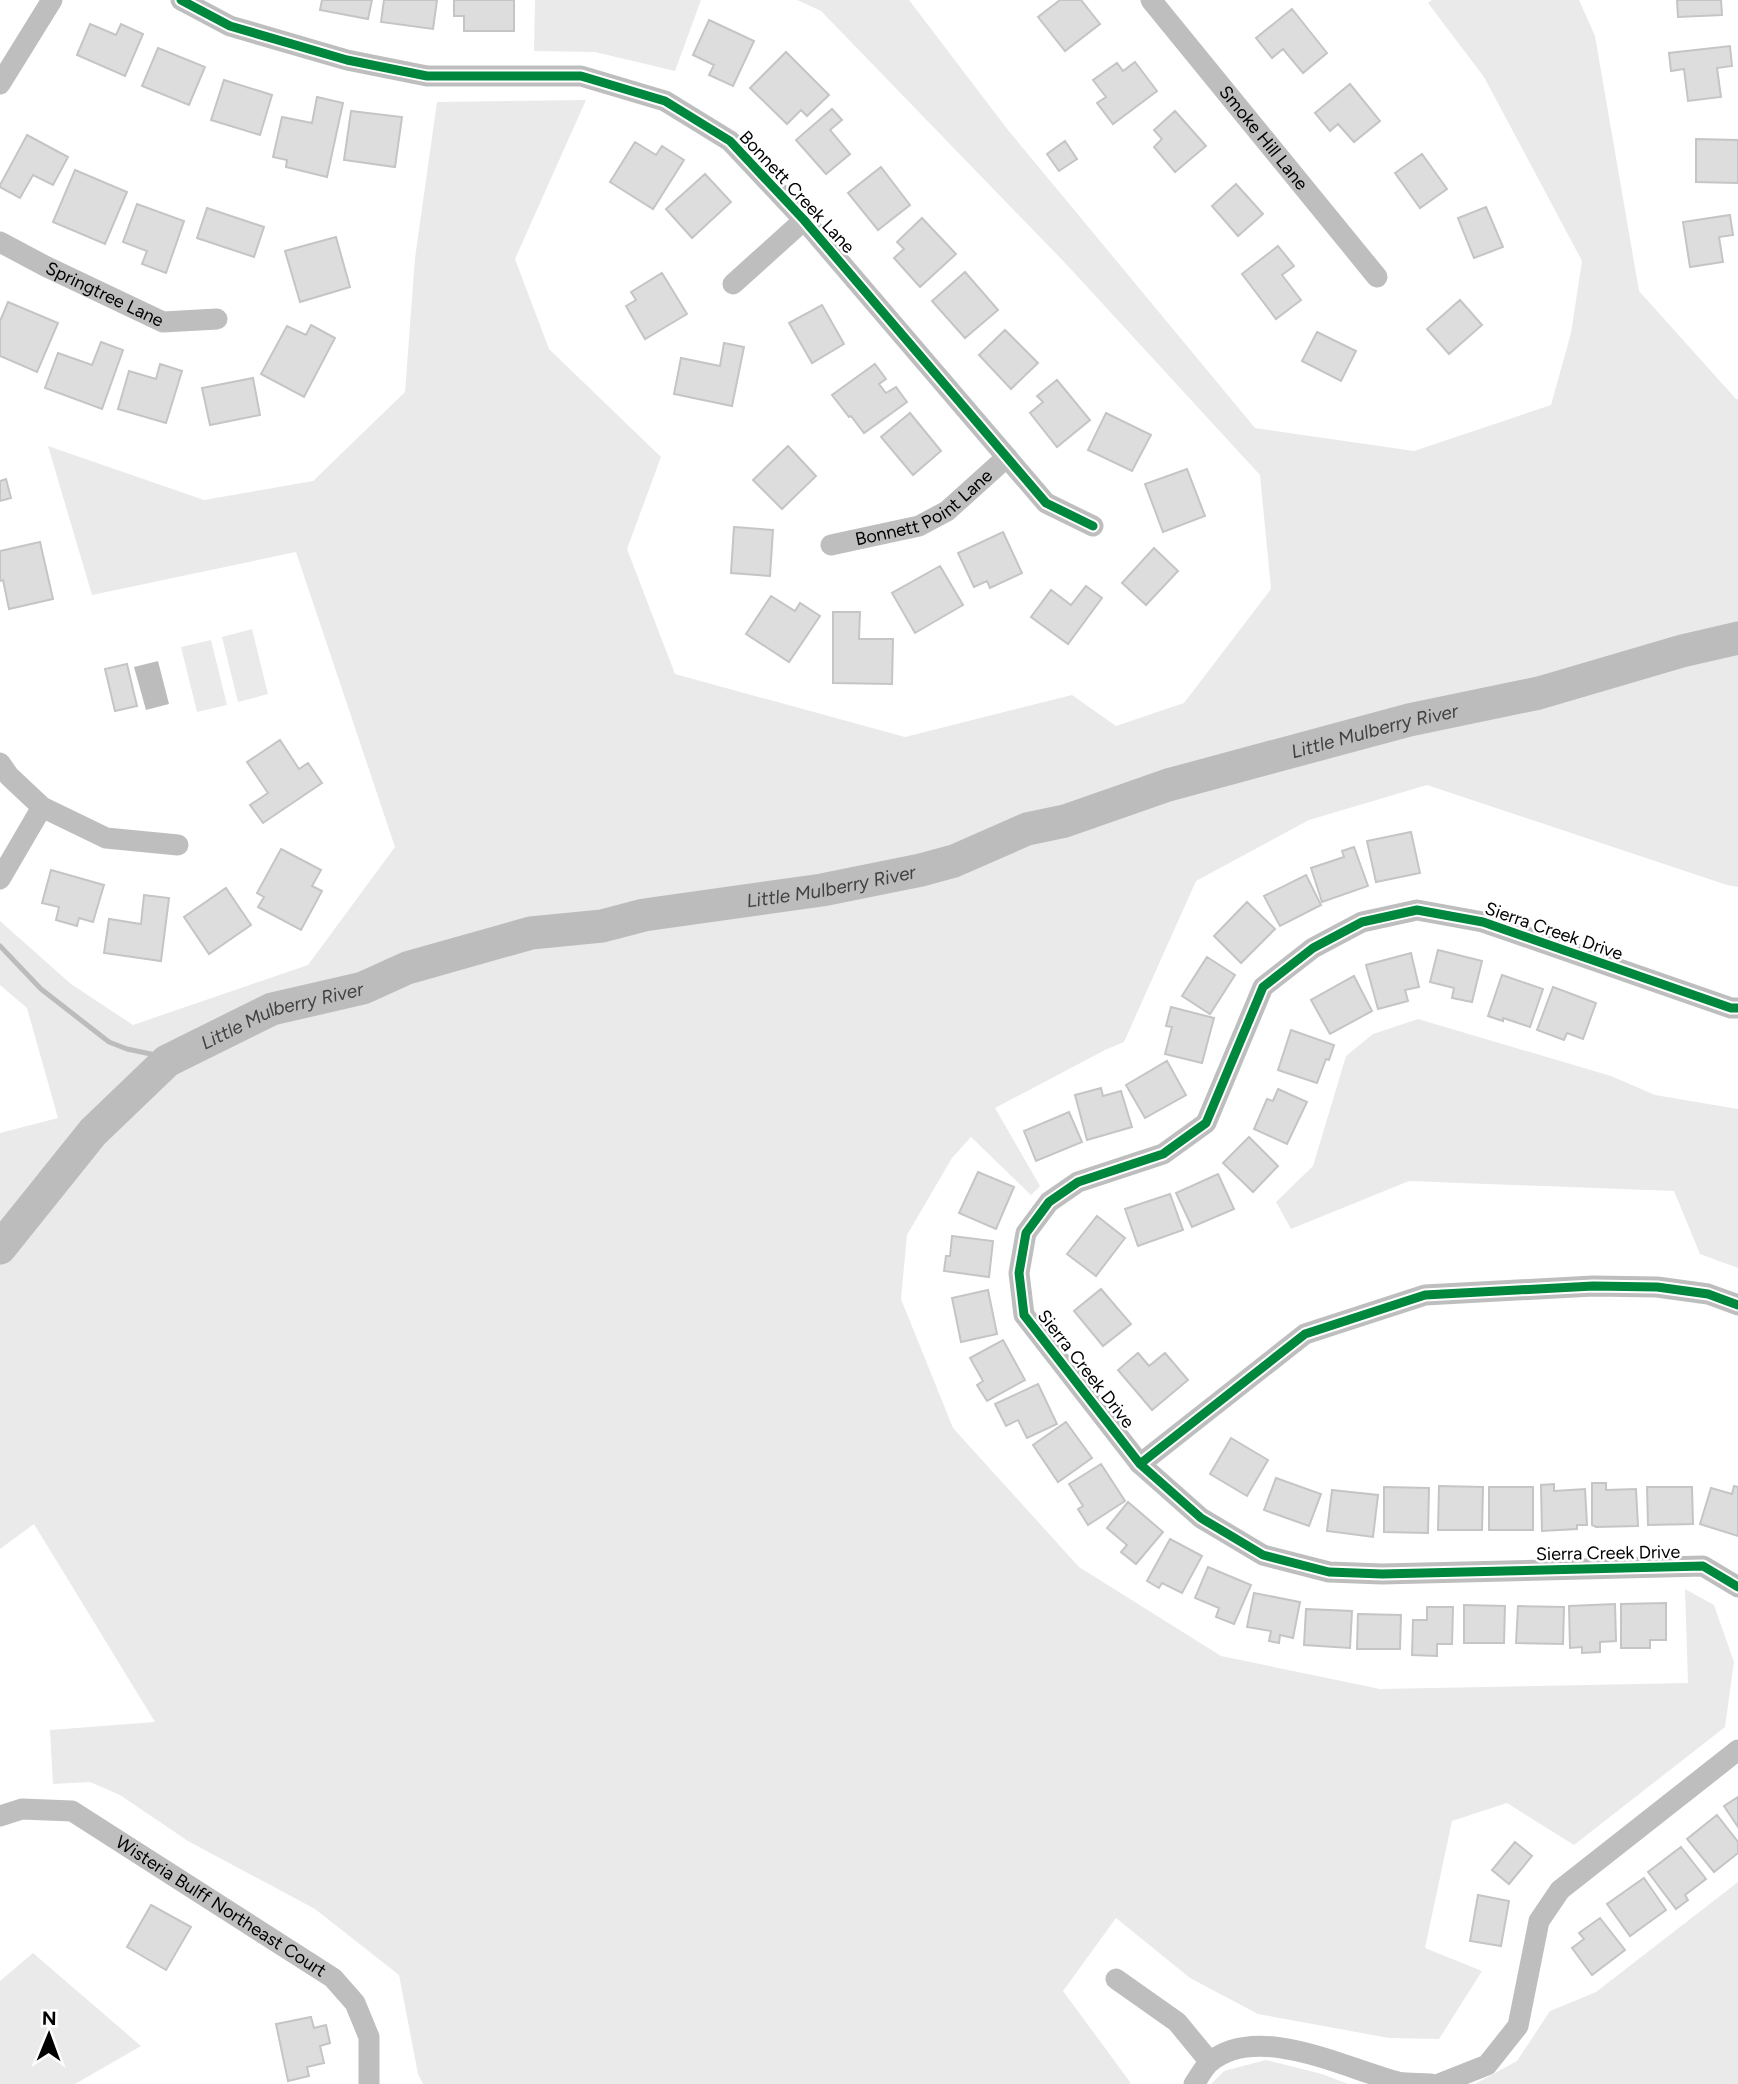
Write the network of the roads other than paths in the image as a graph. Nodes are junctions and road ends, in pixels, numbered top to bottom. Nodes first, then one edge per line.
1 (52, 0) edge
2 (181, 0) edge
3 (1150, 0) edge
4 (0, 84) edge
5 (804, 220) junction
6 (0, 242) edge
7 (1377, 277) dead end
8 (733, 284) dead end
9 (217, 319) dead end
10 (1007, 457) junction
11 (1093, 526) dead end
12 (831, 545) dead end
13 (0, 763) edge
14 (42, 807) junction
15 (178, 845) dead end
16 (0, 879) edge
17 (1738, 1008) edge
18 (1738, 1305) edge
19 (1140, 1464) junction
20 (1738, 1587) edge
21 (1738, 1750) edge
22 (0, 1816) edge
23 (1116, 1979) dead end
24 (1210, 2062) junction
25 (369, 2084) edge
26 (1194, 2084) edge
27 (1431, 2084) edge
28 (1439, 2084) edge

1 - 4 street
2 - 5 street, Bonnett Creek Lane
3 - 7 street, Smoke Hill Lane
5 - 8 street
5 - 10 street, Bonnett Creek Lane
6 - 9 street, Springtree Lane
10 - 11 street, Bonnett Creek Lane
10 - 12 street, Bonnett Point Lane
13 - 14 street
14 - 15 street
14 - 16 street
17 - 19 street, Sierra Creek Drive
18 - 19 street
19 - 20 street, Sierra Creek Drive
21 - 28 street
22 - 25 street, Wisteria Bulff Northeast Court
23 - 24 street
24 - 26 street
24 - 27 street

